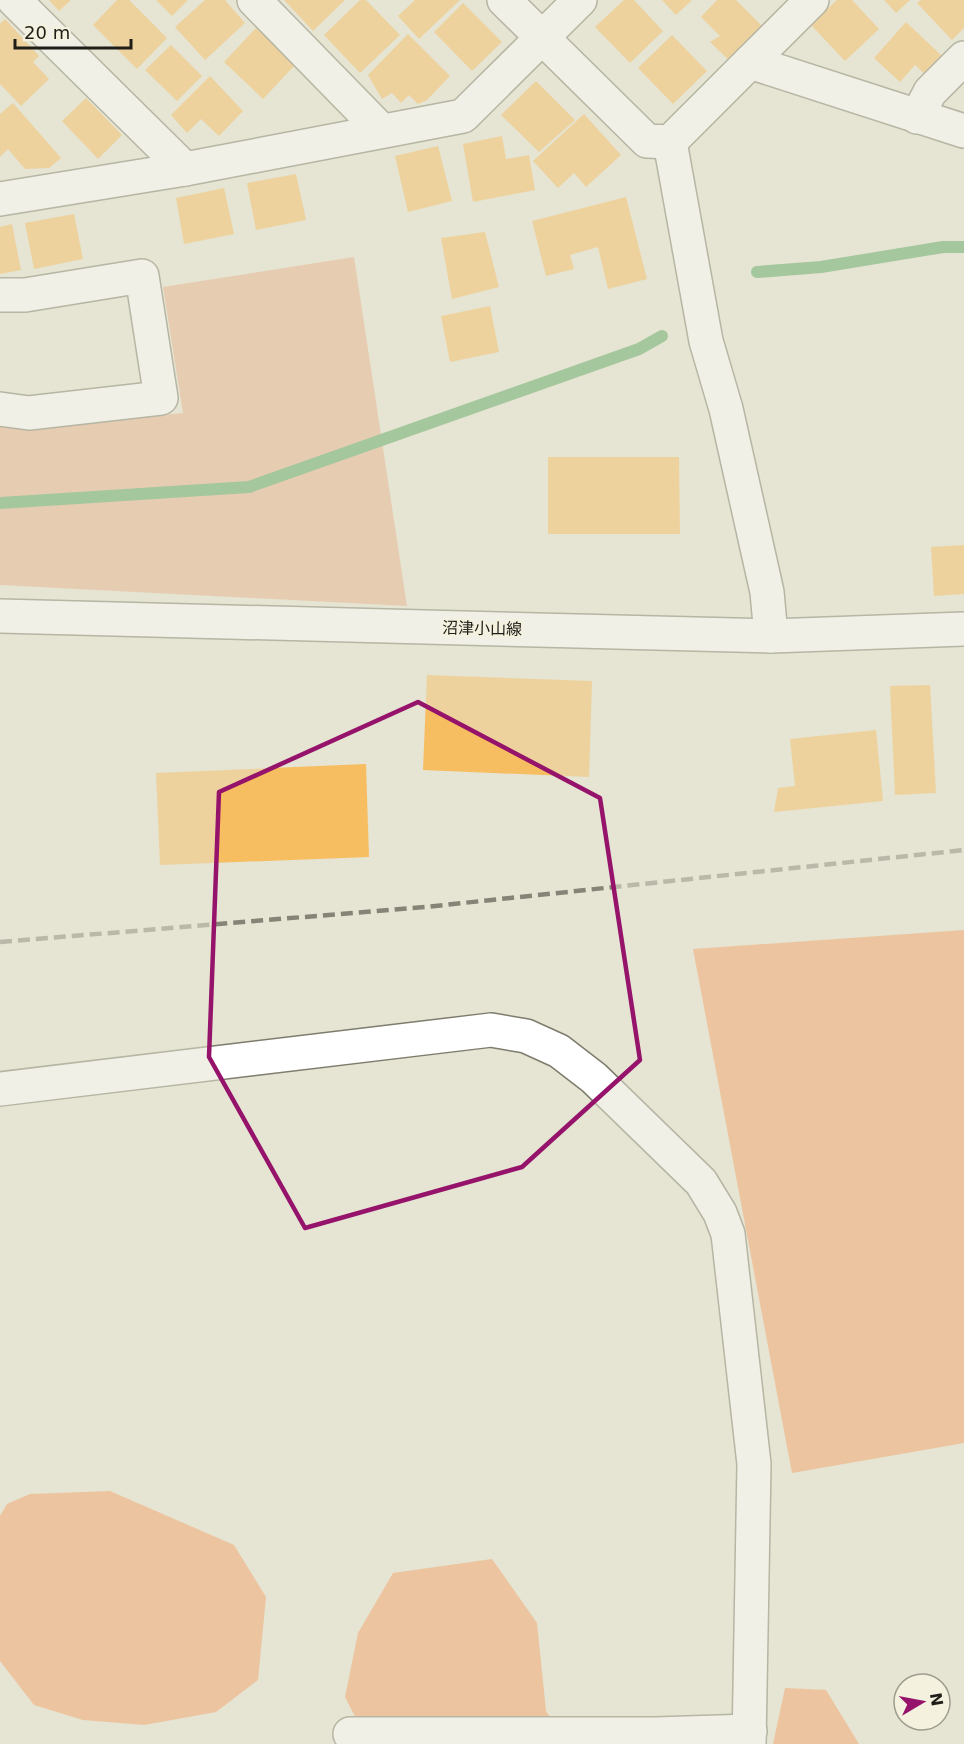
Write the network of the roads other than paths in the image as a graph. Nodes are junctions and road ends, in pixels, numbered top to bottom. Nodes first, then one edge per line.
1 (14, 0) edge
2 (254, 0) edge
3 (504, 0) edge
4 (580, 0) edge
5 (812, 0) edge
6 (544, 37) junction
7 (964, 58) edge
8 (750, 62) junction
9 (917, 117) junction
10 (381, 131) junction
11 (964, 131) edge
12 (670, 142) junction
13 (185, 169) junction
14 (0, 199) edge
15 (0, 295) edge
16 (0, 409) edge
17 (0, 616) edge
18 (964, 629) edge
19 (771, 636) junction
20 (0, 1089) edge
21 (350, 1734) dead end
22 (750, 1737) edge
23 (656, 1739) edge

1 - 13 street
2 - 10 street
3 - 6 street
4 - 6 street
5 - 8 street
6 - 10 street
6 - 12 street
7 - 9 street
8 - 9 street
8 - 12 street
9 - 11 street
10 - 13 street
12 - 19 street
13 - 14 street
15 - 16 street
17 - 19 street, 沼津小山線
18 - 19 street, 沼津小山線
20 - 22 street
21 - 23 street
22 - 23 street

